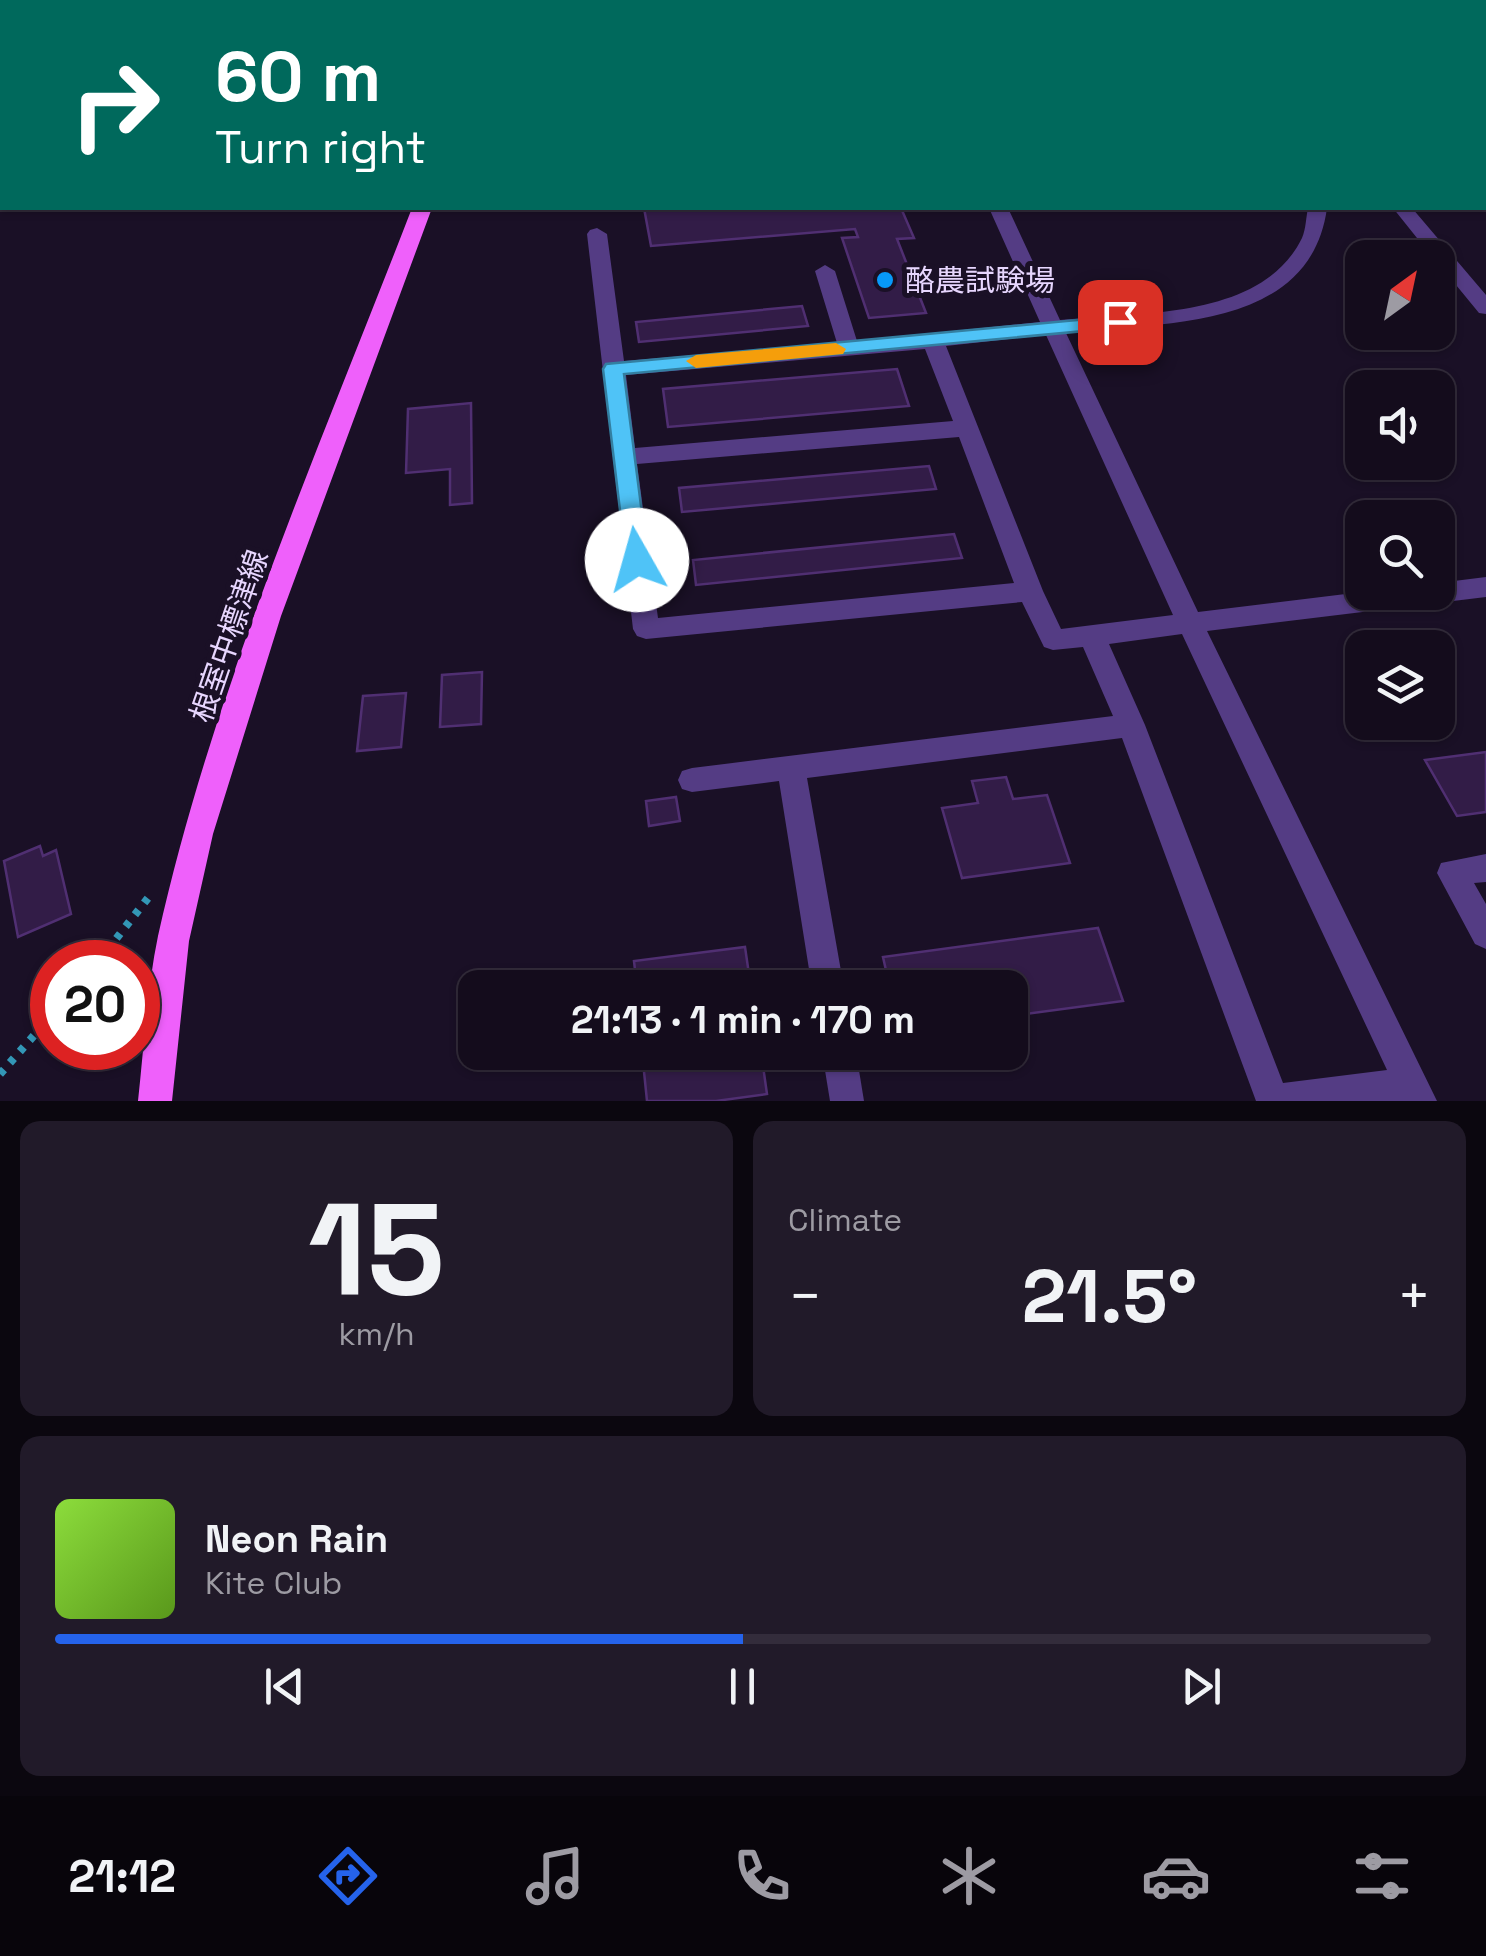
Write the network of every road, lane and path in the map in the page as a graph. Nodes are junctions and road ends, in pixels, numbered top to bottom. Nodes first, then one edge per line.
1 (421, 210) edge
2 (999, 210) edge
3 (1317, 210) edge
4 (1404, 210) edge
5 (597, 234) dead end
6 (825, 271) dead end
7 (1486, 308) edge
8 (1052, 329) junction
9 (933, 340) junction
10 (850, 348) junction
11 (613, 369) junction
12 (966, 428) junction
13 (624, 457) junction
14 (1486, 587) edge
15 (1030, 591) junction
16 (1190, 624) junction
17 (1092, 636) junction
18 (1131, 725) junction
19 (791, 768) junction
20 (692, 780) dead end
21 (1486, 868) edge
22 (1486, 934) edge
23 (825, 970) edge
24 (30, 1040) edge
25 (842, 1070) edge
26 (0, 1074) edge
27 (1416, 1093) edge
28 (155, 1101) edge
29 (847, 1101) edge
30 (1275, 1101) edge

1 - 28 main road, 根室中標津線
2 - 8 lane
3 - 8 lane
4 - 7 lane
5 - 11 lane
6 - 10 lane
8 - 9 lane
8 - 16 lane
9 - 10 lane
9 - 12 lane
10 - 11 lane
11 - 13 lane
12 - 13 lane
12 - 15 lane
13 - 15 lane
14 - 16 lane
15 - 17 lane
16 - 17 lane
16 - 27 lane
17 - 18 lane
18 - 19 lane
18 - 30 lane
19 - 20 lane
19 - 23 lane
21 - 22 lane
24 - 26 path
25 - 29 lane
27 - 30 lane

